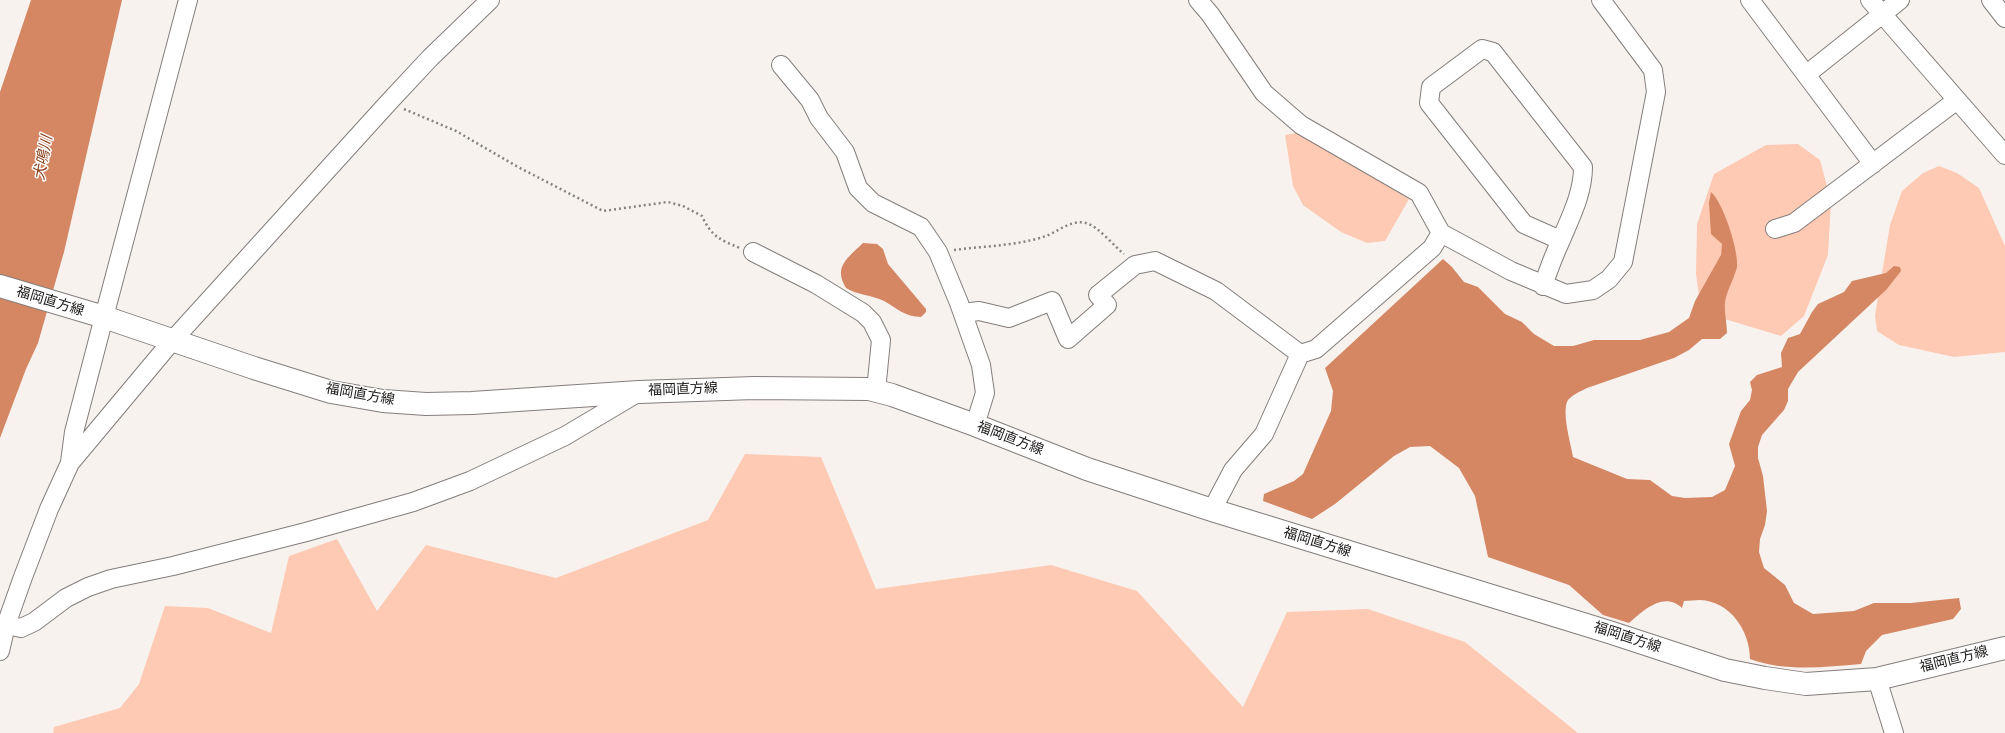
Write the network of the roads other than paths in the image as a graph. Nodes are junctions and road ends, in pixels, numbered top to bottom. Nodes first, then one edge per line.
1 (188, 0) edge
2 (490, 0) edge
3 (1198, 0) edge
4 (1601, 0) edge
5 (1750, 0) edge
6 (1870, 0) edge
7 (1900, 0) edge
8 (1991, 0) edge
9 (1882, 15) junction
10 (2005, 18) edge
11 (781, 65) dead end
12 (1807, 74) junction
13 (1957, 100) junction
14 (2005, 155) edge
15 (1873, 164) junction
16 (1776, 229) dead end
17 (1441, 233) junction
18 (1560, 240) junction
19 (753, 252) road end
20 (0, 286) edge
21 (1542, 286) junction
22 (963, 313) junction
23 (98, 316) junction
24 (172, 341) junction
25 (1300, 354) junction
26 (876, 391) junction
27 (639, 392) junction
28 (976, 425) junction
29 (70, 463) junction
30 (1212, 510) junction
31 (6, 625) junction
32 (2005, 648) edge
33 (0, 651) edge
34 (1877, 679) junction
35 (1894, 733) edge

1 - 23 street
2 - 24 street
3 - 17 street
4 - 21 street
5 - 12 street
6 - 9 street
7 - 9 street
8 - 10 street
9 - 12 street
9 - 13 street
11 - 22 street
12 - 15 street
13 - 14 street
13 - 15 street
15 - 16 street
17 - 21 street
17 - 25 street
18 - 18 street
18 - 21 street
19 - 26 street
20 - 23 main road, 福岡直方線
22 - 25 street
22 - 28 street
23 - 24 main road, 福岡直方線
23 - 29 street
24 - 27 main road, 福岡直方線
24 - 29 street
25 - 30 street
26 - 27 main road, 福岡直方線
26 - 28 main road, 福岡直方線
27 - 31 street
28 - 30 main road, 福岡直方線
29 - 31 street
30 - 34 main road, 福岡直方線
31 - 33 street
32 - 34 main road, 福岡直方線
34 - 35 street

